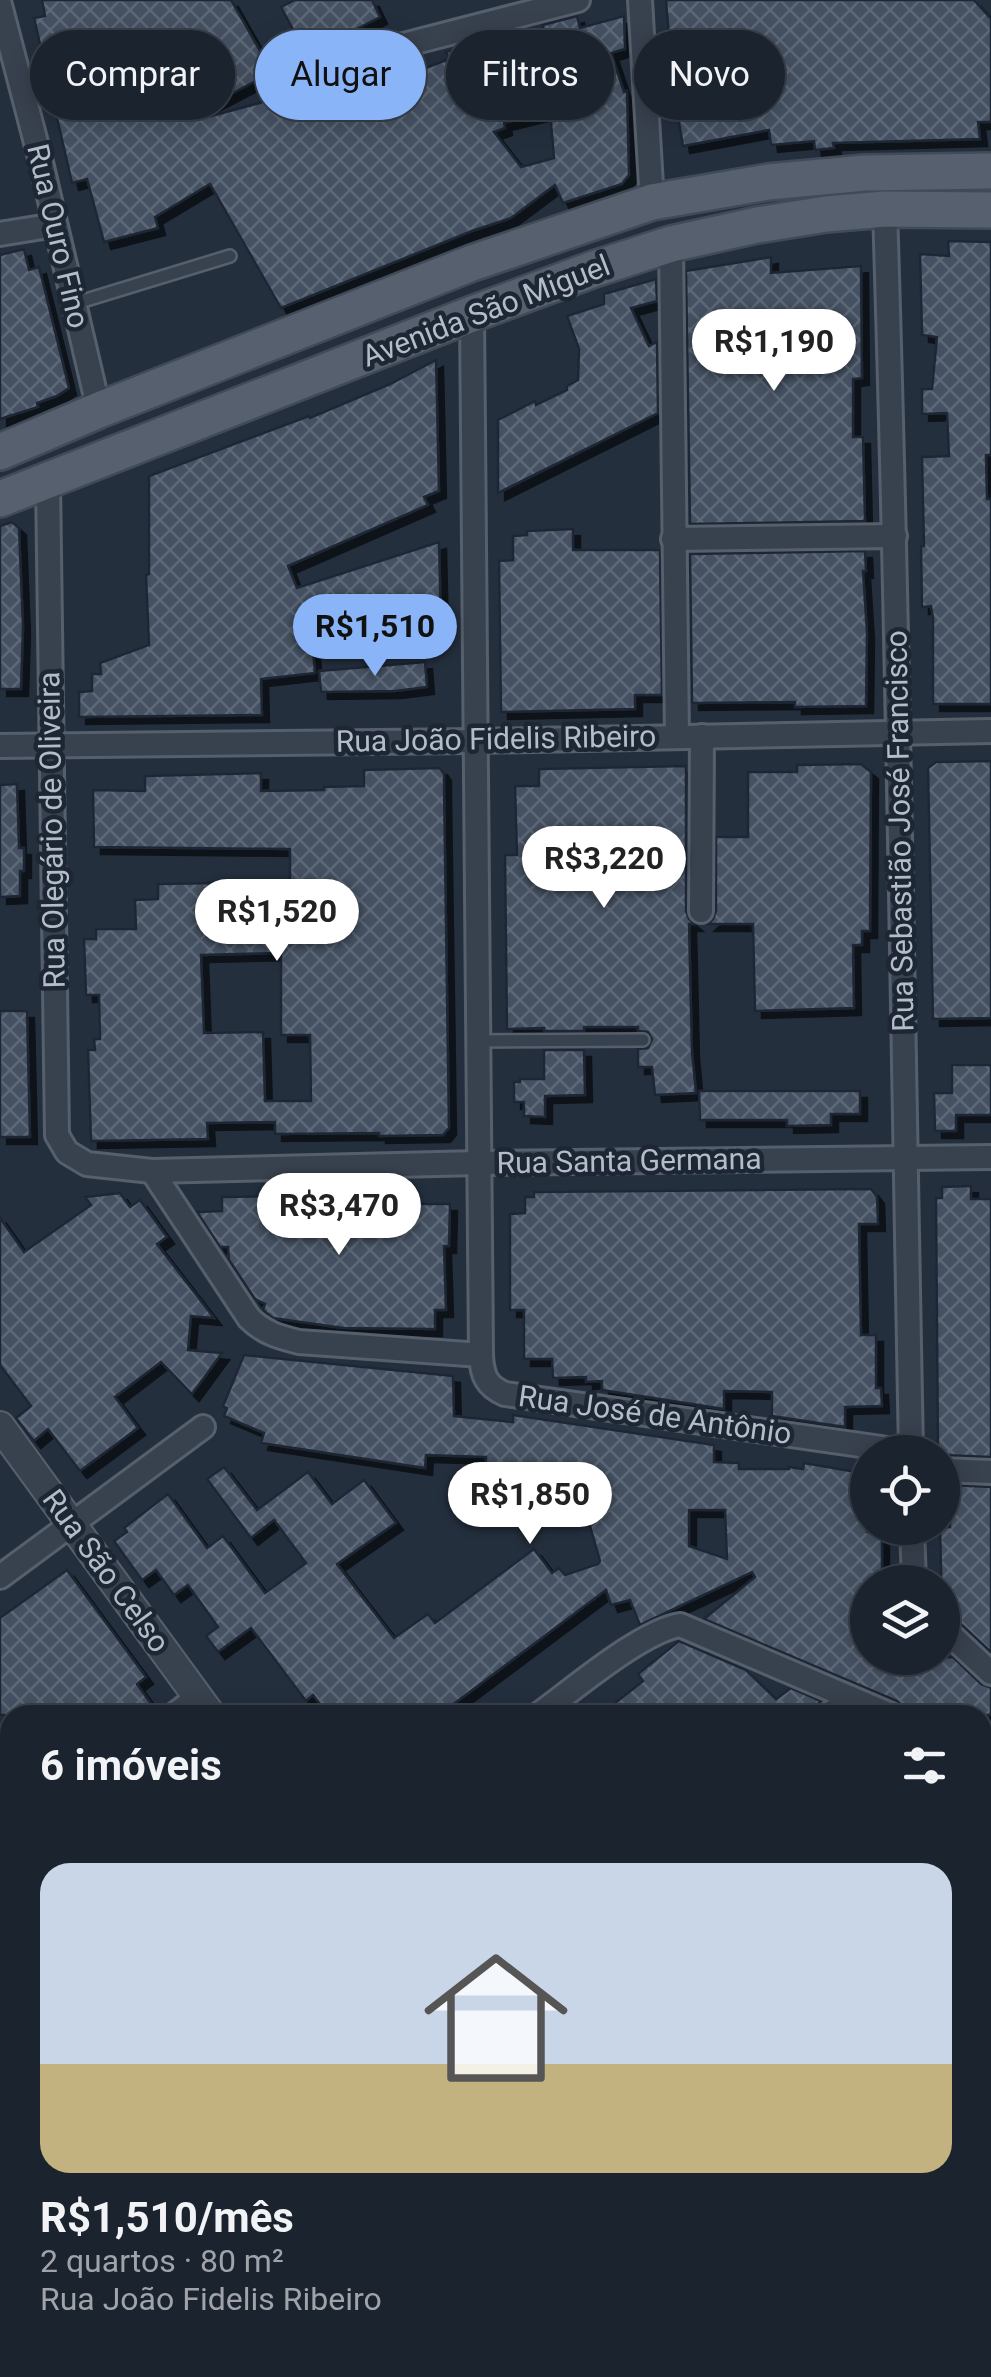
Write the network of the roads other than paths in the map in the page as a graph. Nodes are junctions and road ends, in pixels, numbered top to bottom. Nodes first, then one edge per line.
1 (578, 0) edge
2 (640, 0) edge
3 (0, 5) edge
4 (426, 39) edge
5 (991, 172) edge
6 (652, 202) junction
7 (885, 209) junction
8 (991, 210) edge
9 (55, 225) junction
10 (0, 234) edge
11 (671, 244) junction
12 (230, 256) dead end
13 (74, 304) junction
14 (472, 314) junction
15 (99, 410) junction
16 (0, 452) edge
17 (48, 480) junction
18 (0, 499) edge
19 (896, 536) junction
20 (673, 539) junction
21 (991, 731) edge
22 (896, 733) junction
23 (677, 736) junction
24 (702, 736) junction
25 (477, 741) junction
26 (50, 745) junction
27 (0, 746) edge
28 (701, 912) dead end
29 (643, 1040) dead end
30 (479, 1041) junction
31 (906, 1156) junction
32 (991, 1157) edge
33 (478, 1163) junction
34 (87, 1164) joint
35 (152, 1170) junction
36 (481, 1354) junction
37 (0, 1426) edge
38 (203, 1427) dead end
39 (910, 1435) edge
40 (850, 1443) edge
41 (960, 1471) edge
42 (991, 1472) edge
43 (72, 1524) junction
44 (0, 1577) edge
45 (960, 1644) edge
46 (991, 1673) edge
47 (851, 1698) junction
48 (204, 1705) edge
49 (552, 1705) edge
50 (842, 1705) edge
51 (867, 1705) edge

1 - 4 street
2 - 6 street
3 - 9 street, Rua Ouro Fino
5 - 6 main road, Avenida São Miguel
6 - 15 main road, Avenida São Miguel
7 - 8 main road, Avenida São Miguel
7 - 11 main road, Avenida São Miguel
7 - 19 street, Rua Sebastião José Francisco
9 - 10 street
9 - 13 street, Rua Ouro Fino
11 - 14 main road, Avenida São Miguel
11 - 20 street
12 - 13 lane
13 - 15 street, Rua Ouro Fino
14 - 17 main road, Avenida São Miguel
14 - 25 street
15 - 16 main road, Avenida São Miguel
17 - 18 main road, Avenida São Miguel
17 - 26 street, Rua Olegário de Oliveira
19 - 20 street
19 - 22 street, Rua Sebastião José Francisco
20 - 23 street
21 - 22 street, Rua João Fidelis Ribeiro
22 - 24 street, Rua João Fidelis Ribeiro
22 - 31 street, Rua Sebastião José Francisco
23 - 24 street, Rua João Fidelis Ribeiro
23 - 25 street, Rua João Fidelis Ribeiro
24 - 28 street
25 - 26 street, Rua João Fidelis Ribeiro
25 - 30 street
26 - 27 street, Rua João Fidelis Ribeiro
26 - 34 street, Rua Olegário de Oliveira
29 - 30 lane
30 - 33 street
31 - 32 street, Rua Santa Germana
31 - 33 street, Rua Santa Germana
31 - 39 street, Rua Sebastião José Francisco
33 - 35 street, Rua Santa Germana
33 - 36 street
34 - 35 street, Rua Santa Germana
35 - 36 street
36 - 40 street, Rua José de Antônio
37 - 43 street, Rua São Celso
38 - 43 street
41 - 42 street
43 - 44 street
43 - 48 street, Rua São Celso
45 - 46 street
47 - 49 street
47 - 50 street
47 - 51 street

